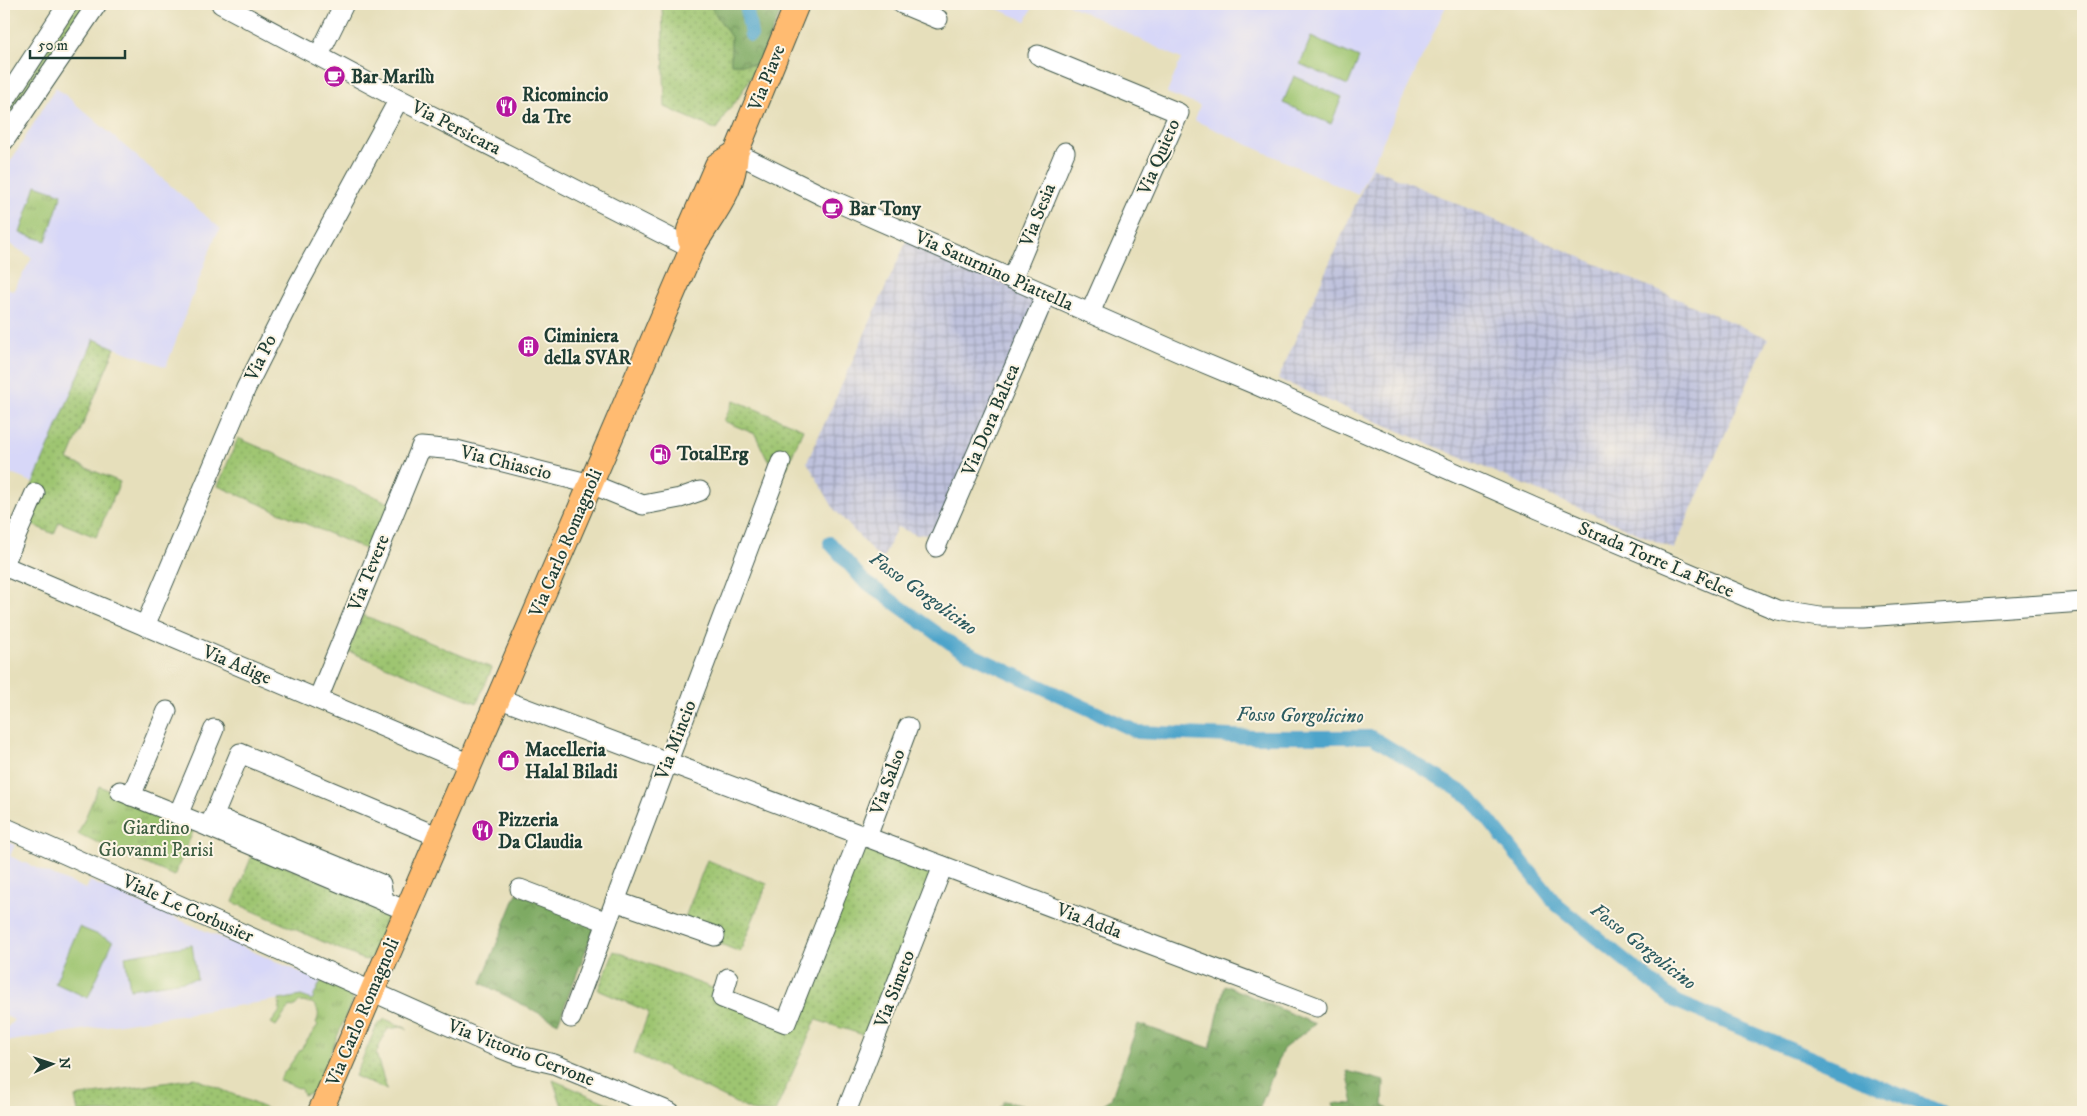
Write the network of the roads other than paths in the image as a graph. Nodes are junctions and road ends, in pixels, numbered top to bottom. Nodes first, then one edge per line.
1 (68, 4) edge
2 (97, 4) edge
3 (221, 4) edge
4 (344, 4) edge
5 (797, 4) edge
6 (902, 4) edge
7 (938, 19) dead end
8 (319, 55) junction
9 (1038, 55) dead end
10 (399, 99) junction
11 (4, 102) edge
12 (4, 141) edge
13 (1065, 152) dead end
14 (736, 153) junction
15 (692, 249) junction
16 (1012, 279) junction
17 (1046, 294) junction
18 (1090, 313) junction
19 (1254, 384) joint
20 (420, 447) joint
21 (781, 462) dead end
22 (591, 484) junction
23 (700, 491) dead end
24 (34, 493) dead end
25 (936, 547) dead end
26 (4, 565) edge
27 (2083, 602) edge
28 (145, 626) junction
29 (498, 698) junction
30 (318, 699) junction
31 (167, 712) dead end
32 (908, 726) dead end
33 (214, 729) dead end
34 (668, 762) junction
35 (470, 764) junction
36 (178, 815) junction
37 (211, 821) junction
38 (4, 827) edge
39 (864, 836) junction
40 (439, 837) junction
41 (943, 866) junction
42 (520, 889) dead end
43 (615, 901) junction
44 (407, 911) junction
45 (607, 922) junction
46 (715, 936) dead end
47 (728, 978) dead end
48 (372, 992) junction
49 (1317, 1006) dead end
50 (571, 1018) dead end
51 (320, 1112) edge
52 (670, 1112) edge
53 (846, 1112) edge

1 - 11 street
2 - 12 street
3 - 8 street, Via Persicara
4 - 8 street
5 - 14 main road, Via Piave
6 - 7 street
8 - 10 street, Via Persicara
9 - 18 street, Via Quieto
10 - 15 street, Via Persicara
10 - 28 street, Via Po
13 - 16 street, Via Sesia
14 - 15 main road
14 - 16 street, Via Saturnino Piattella
15 - 22 main road, Via Carlo Romagnoli
16 - 17 street, Via Saturnino Piattella
17 - 18 street, Via Saturnino Piattella
17 - 25 street, Via Dora Baltea
18 - 19 street, Via Saturnino Piattella
19 - 27 street, Strada Torre La Felce
20 - 22 street, Via Chiascio
20 - 30 street, Via Tevere
21 - 34 street, Via Mincio
22 - 23 street, Via Chiascio
22 - 29 main road, Via Carlo Romagnoli
24 - 26 street
26 - 28 street, Via Adige
28 - 30 street, Via Adige
29 - 34 street, Via Adda
29 - 35 main road, Via Carlo Romagnoli
30 - 35 street, Via Adige
31 - 36 street
32 - 39 street, Via Salso
33 - 36 street
34 - 39 street, Via Adda
34 - 43 street, Via Mincio
35 - 40 main road, Via Carlo Romagnoli
36 - 37 street
37 - 40 street
37 - 44 street
38 - 48 street, Viale Le Corbusier
39 - 41 street, Via Adda
39 - 47 street
40 - 44 main road, Via Carlo Romagnoli
41 - 49 street, Via Adda
41 - 53 street, Via Simeto
42 - 45 street
43 - 45 street, Via Mincio
43 - 46 street
44 - 48 main road, Via Carlo Romagnoli
45 - 50 street, Via Mincio
48 - 51 main road, Via Carlo Romagnoli
48 - 52 street, Via Vittorio Cervone

